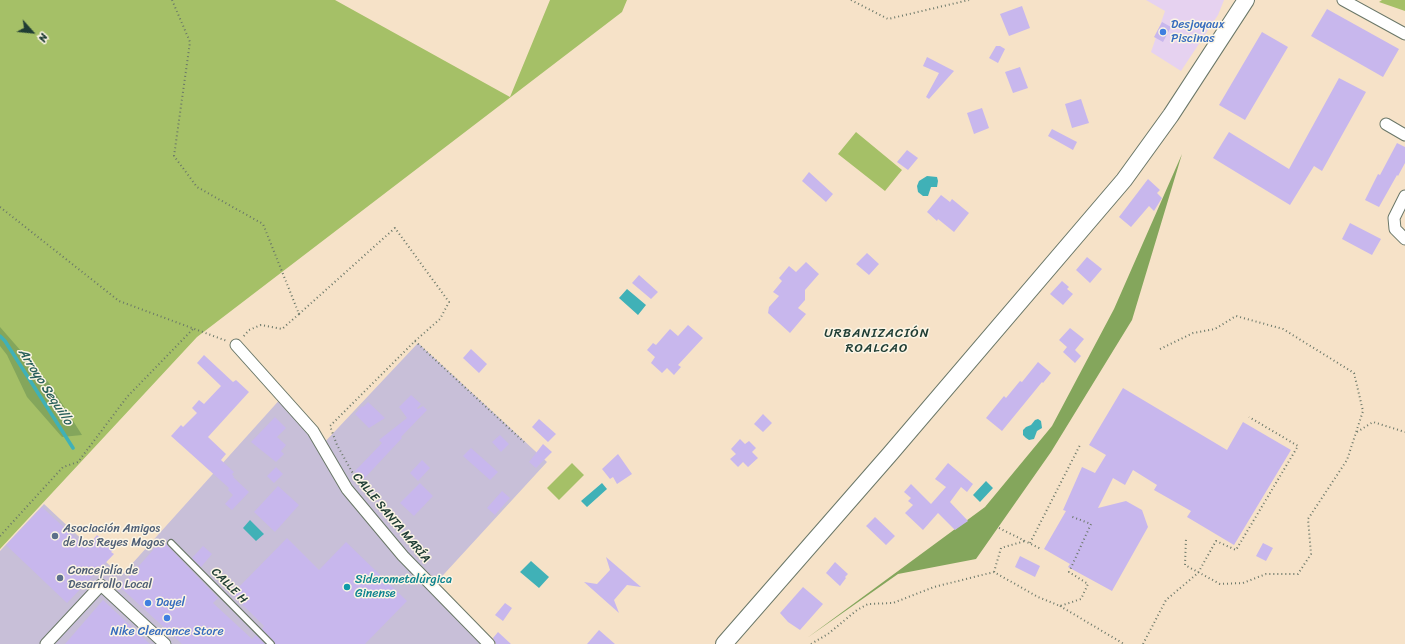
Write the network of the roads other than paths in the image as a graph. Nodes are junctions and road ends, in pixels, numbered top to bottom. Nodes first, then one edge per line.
1 (1233, 0) edge
2 (1246, 0) edge
3 (1343, 0) edge
4 (1357, 0) edge
5 (1405, 26) edge
6 (1405, 34) edge
7 (1386, 124) dead end
8 (1405, 135) edge
9 (1405, 196) edge
10 (1405, 238) edge
11 (236, 345) road end
12 (170, 542) dead end
13 (46, 644) edge
14 (165, 644) edge
15 (271, 644) edge
16 (490, 644) edge
17 (713, 644) edge
18 (724, 644) edge

1 - 17 main road
2 - 18 main road
3 - 6 street
4 - 5 street
7 - 8 street
9 - 10 street
11 - 16 street, CALLE SANTA MARÍA
12 - 15 lane, CALLE H
13 - 14 street

